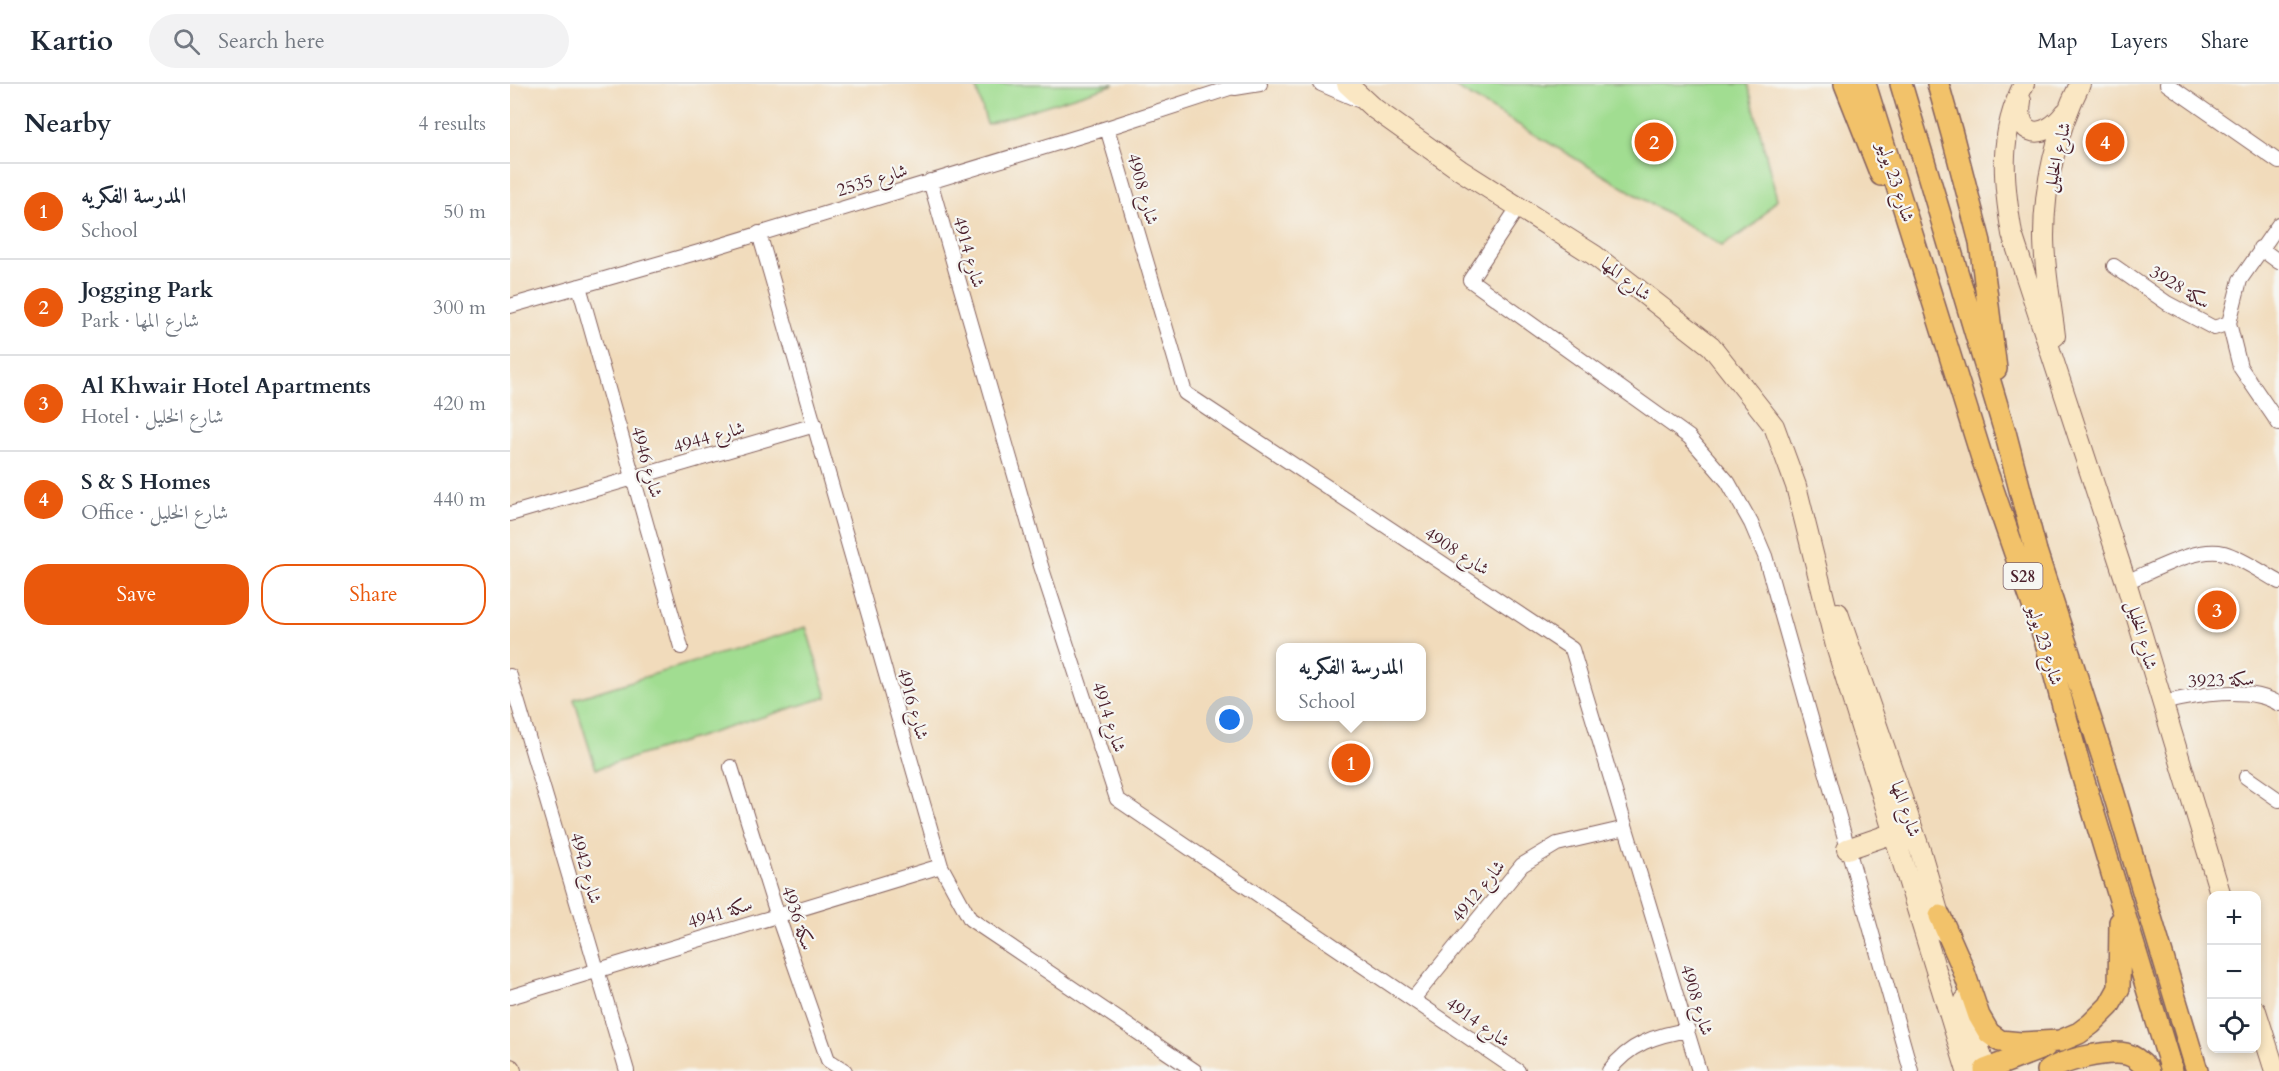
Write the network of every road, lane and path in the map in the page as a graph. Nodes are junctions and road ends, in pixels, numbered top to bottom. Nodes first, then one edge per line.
1 (1242, 84) edge
2 (1260, 84) edge
3 (1321, 84) edge
4 (1347, 84) edge
5 (1845, 84) edge
6 (1865, 84) edge
7 (1901, 84) edge
8 (1938, 84) edge
9 (2025, 84) edge
10 (2167, 84) edge
11 (1230, 87) edge
12 (2076, 92) edge
13 (1372, 107) junction
14 (1107, 128) junction
15 (2279, 162) edge
16 (930, 181) junction
17 (1519, 206) junction
18 (2279, 224) edge
19 (759, 233) junction
20 (2260, 248) junction
21 (2279, 262) edge
22 (2114, 266) dead end
23 (579, 286) junction
24 (510, 306) edge
25 (1937, 310) junction
26 (2229, 323) junction
27 (2059, 375) junction
28 (2279, 424) edge
29 (815, 425) junction
30 (2005, 432) junction
31 (633, 478) junction
32 (510, 514) edge
33 (1813, 552) junction
34 (2126, 582) junction
35 (2279, 582) edge
36 (681, 647) dead end
37 (510, 676) edge
38 (2162, 703) junction
39 (2279, 704) edge
40 (731, 767) dead end
41 (2246, 777) dead end
42 (2279, 800) edge
43 (1626, 828) junction
44 (1894, 833) junction
45 (1847, 849) junction
46 (941, 866) junction
47 (2219, 891) edge
48 (2120, 900) junction
49 (777, 914) junction
50 (1940, 916) junction
51 (597, 970) junction
52 (510, 997) edge
53 (1413, 999) junction
54 (2261, 1027) edge
55 (1688, 1030) junction
56 (2060, 1041) junction
57 (1187, 1069) edge
58 (2045, 1070) edge
59 (627, 1071) edge
60 (845, 1071) edge
61 (1518, 1071) edge
62 (1609, 1071) edge
63 (1700, 1071) edge
64 (1911, 1071) edge
65 (1982, 1071) edge
66 (2149, 1071) edge
67 (2172, 1071) edge
68 (2197, 1071) edge
69 (2275, 1071) edge

1 - 11 street, 2535 شارع
2 - 11 street
3 - 13 street
4 - 13 street, شارع المها
5 - 25 main road
6 - 25 main road, شارع 23 يوليو / S28
7 - 30 main road, شارع 23 يوليو / S28
8 - 30 main road
9 - 12 street
9 - 27 street, شارع الخليل
10 - 15 street
11 - 14 street, 2535 شارع
12 - 27 street, شارع الخليل
13 - 17 street, شارع المها
14 - 16 street, 2535 شارع
14 - 43 street, 4908 شارع
16 - 19 street, 2535 شارع
16 - 53 street, 4914 شارع
17 - 33 street, شارع المها
17 - 45 street
18 - 20 street, سكة 3928
19 - 23 street, 2535 شارع
19 - 29 street, 4916 شارع
20 - 21 street
20 - 26 street, سكة 3928
22 - 26 street, سكة 3928
23 - 24 street, 2535 شارع
23 - 31 street, 4946 شارع
25 - 48 main road, شارع 23 يوليو / S28
26 - 28 street, سكة 3928
27 - 34 street, شارع الخليل
29 - 31 street, 4944 شارع
29 - 46 street, 4916 شارع
30 - 68 main road, شارع 23 يوليو / S28
31 - 32 street, 4944 شارع
31 - 36 street, 4946 شارع
33 - 44 street, شارع المها
33 - 50 street, شارع المها
34 - 35 street
34 - 38 street, شارع الخليل
37 - 51 street, 4942 شارع
38 - 39 street, سكة 3923
38 - 47 street, شارع الخليل
40 - 49 street, سكة 4936
41 - 42 street
43 - 53 street, 4912 شارع
43 - 55 street, 4908 شارع
44 - 45 street
44 - 65 street, شارع المها
45 - 64 street
46 - 49 street, سكة 4941
46 - 57 street, 4916 شارع
48 - 56 main road
48 - 67 main road, شارع 23 يوليو / S28
49 - 51 street, سكة 4941
49 - 60 street, سكة 4936
50 - 56 main road
50 - 65 street, شارع المها
51 - 52 street, سكة 4941
51 - 59 street, 4942 شارع
53 - 61 street, 4914 شارع
54 - 69 street
55 - 62 street
55 - 63 street, 4908 شارع
56 - 65 main road
58 - 66 main road

